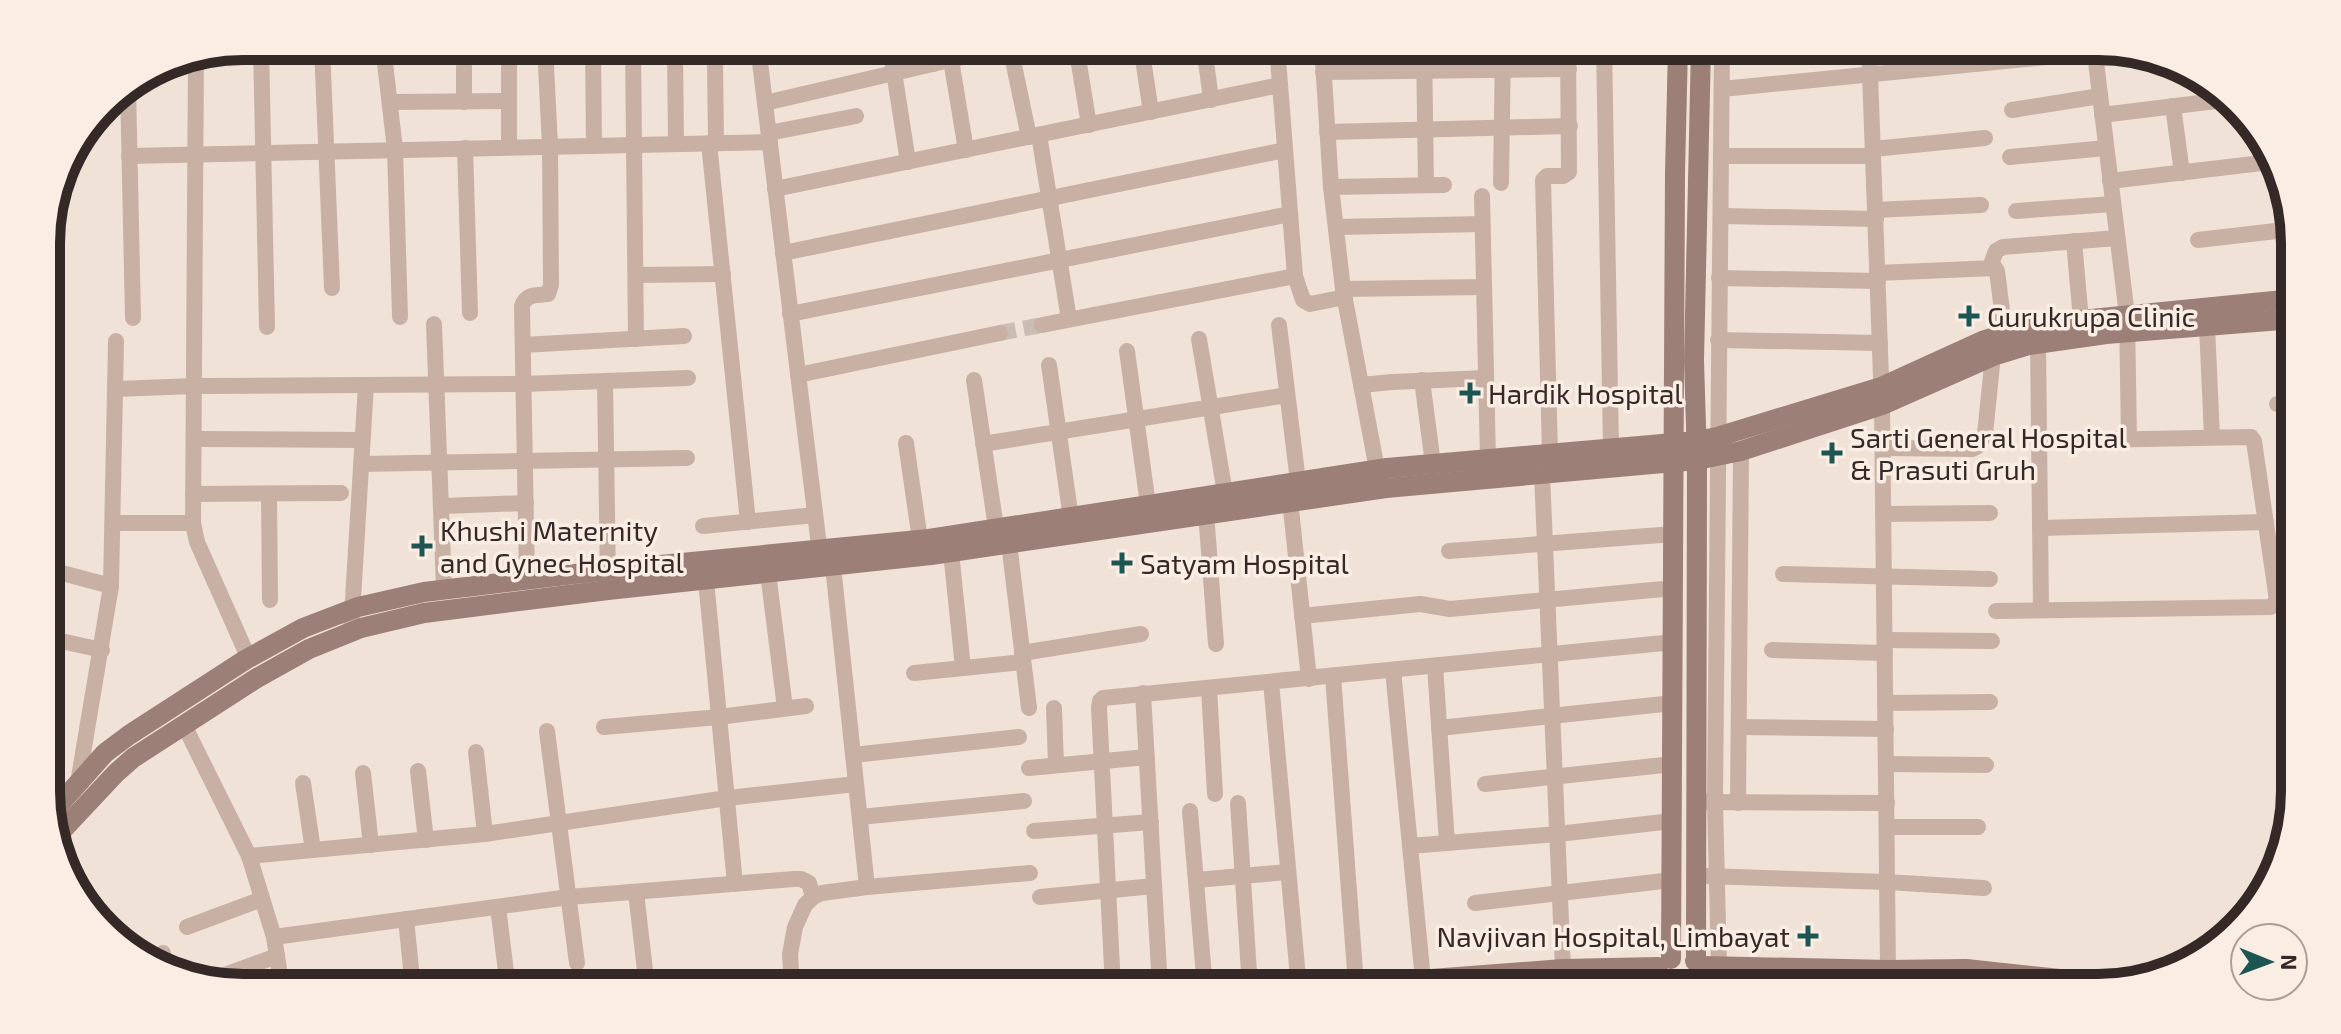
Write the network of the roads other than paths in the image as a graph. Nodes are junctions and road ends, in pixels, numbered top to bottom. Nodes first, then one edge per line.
1 (261, 60) edge
2 (322, 60) edge
3 (385, 60) edge
4 (546, 60) edge
5 (593, 60) edge
6 (633, 60) edge
7 (675, 60) edge
8 (715, 60) edge
9 (760, 60) edge
10 (893, 60) edge
11 (932, 60) edge
12 (951, 60) joint
13 (1014, 60) edge
14 (1078, 60) edge
15 (1143, 60) edge
16 (1206, 60) edge
17 (1278, 60) edge
18 (1323, 60) edge
19 (1424, 60) edge
20 (1503, 60) edge
21 (1569, 60) edge
22 (1604, 60) edge
23 (1678, 60) edge
24 (1701, 60) edge
25 (1722, 60) edge
26 (1869, 60) edge
27 (2003, 60) edge
28 (2095, 60) edge
29 (509, 64) dead end
30 (933, 64) junction
31 (196, 66) edge
32 (464, 67) dead end
33 (1569, 69) junction
34 (1503, 70) junction
35 (1424, 71) junction
36 (1323, 72) junction
37 (895, 73) junction
38 (1870, 76) junction
39 (1280, 85) junction
40 (1722, 89) junction
41 (2100, 96) junction
42 (128, 100) edge
43 (1211, 100) junction
44 (509, 101) junction
45 (2213, 101) edge
46 (390, 102) junction
47 (464, 102) junction
48 (765, 103) junction
49 (2173, 106) junction
50 (2012, 110) dead end
51 (1151, 112) junction
52 (2102, 115) junction
53 (856, 116) dead end
54 (1089, 125) junction
55 (1570, 126) junction
56 (1503, 128) junction
57 (1425, 130) junction
58 (1327, 132) junction
59 (1034, 136) junction
60 (769, 137) junction
61 (1985, 138) dead end
62 (713, 143) junction
63 (635, 144) junction
64 (676, 144) junction
65 (594, 145) junction
66 (550, 146) junction
67 (509, 147) junction
68 (465, 148) junction
69 (2106, 148) junction
70 (395, 149) junction
71 (966, 150) junction
72 (1285, 150) junction
73 (325, 151) junction
74 (262, 152) junction
75 (1873, 152) junction
76 (197, 153) junction
77 (129, 156) junction
78 (1722, 156) junction
79 (2010, 157) dead end
80 (908, 162) junction
81 (2262, 163) edge
82 (2182, 173) junction
83 (2110, 181) junction
84 (1501, 183) dead end
85 (1426, 185) junction
86 (1444, 185) dead end
87 (1331, 187) junction
88 (775, 189) junction
89 (1482, 196) dead end
90 (1049, 198) junction
91 (2113, 204) junction
92 (1981, 205) dead end
93 (2016, 211) dead end
94 (1290, 214) junction
95 (1875, 214) junction
96 (1721, 216) junction
97 (1482, 224) junction
98 (1336, 227) junction
99 (2280, 231) edge
100 (2117, 238) junction
101 (2198, 240) dead end
102 (2074, 241) junction
103 (783, 253) junction
104 (1059, 260) junction
105 (1990, 267) junction
106 (723, 274) junction
107 (636, 275) junction
108 (1295, 276) junction
109 (1878, 277) junction
110 (1719, 278) junction
111 (1484, 287) junction
112 (332, 288) dead end
113 (1344, 293) junction
114 (2281, 301) edge
115 (470, 313) dead end
116 (790, 314) junction
117 (400, 317) dead end
118 (133, 318) dead end
119 (1069, 319) junction
120 (2081, 320) junction
121 (2281, 320) edge
122 (434, 324) dead end
123 (2127, 324) junction
124 (1042, 325) tunnel mouth
125 (1279, 325) dead end
126 (2207, 326) junction
127 (267, 327) dead end
128 (1000, 333) tunnel mouth
129 (684, 336) dead end
130 (636, 339) junction
131 (1199, 339) dead end
132 (1718, 340) junction
133 (116, 341) dead end
134 (1998, 342) junction
135 (1880, 343) junction
136 (2038, 343) junction
137 (523, 345) junction
138 (1127, 351) dead end
139 (1049, 365) dead end
140 (798, 375) junction
141 (688, 378) dead end
142 (1486, 378) junction
143 (974, 380) dead end
144 (1422, 380) junction
145 (605, 381) junction
146 (523, 384) junction
147 (366, 385) junction
148 (437, 385) junction
149 (1361, 385) junction
150 (195, 386) junction
151 (115, 389) junction
152 (1287, 395) junction
153 (1882, 396) junction
154 (1211, 407) junction
155 (1137, 419) junction
156 (1059, 432) junction
157 (2212, 437) junction
158 (194, 439) junction
159 (2129, 439) junction
160 (362, 440) junction
161 (2038, 441) junction
162 (906, 443) dead end
163 (983, 444) junction
164 (1707, 448) junction
165 (1883, 448) junction
166 (1611, 449) junction
167 (1741, 451) junction
168 (1675, 453) junction
169 (1550, 454) junction
170 (687, 458) dead end
171 (606, 459) junction
172 (1488, 459) junction
173 (525, 460) junction
174 (440, 463) junction
175 (361, 464) junction
176 (1433, 464) junction
177 (1542, 474) junction
178 (1379, 479) junction
179 (341, 493) dead end
180 (1225, 493) junction
181 (1296, 493) junction
182 (193, 494) junction
183 (269, 494) junction
184 (526, 503) junction
185 (1148, 505) junction
186 (442, 506) junction
187 (1206, 513) junction
188 (1990, 513) dead end
189 (1883, 514) junction
190 (815, 515) junction
191 (748, 522) junction
192 (2266, 522) junction
193 (113, 523) junction
194 (193, 523) junction
195 (1072, 525) junction
196 (703, 526) dead end
197 (2040, 528) junction
198 (1674, 534) junction
199 (1001, 539) junction
200 (920, 540) junction
201 (1546, 544) junction
202 (1449, 551) dead end
203 (951, 552) junction
204 (824, 561) junction
205 (60, 572) edge
206 (768, 573) junction
207 (1783, 574) dead end
208 (1884, 577) junction
209 (1990, 579) dead end
210 (527, 580) junction
211 (608, 580) junction
212 (706, 580) junction
213 (111, 586) junction
214 (1674, 588) junction
215 (444, 589) junction
216 (270, 600) dead end
217 (1548, 600) junction
218 (352, 610) junction
219 (2041, 610) junction
220 (1996, 611) dead end
221 (1302, 616) junction
222 (351, 632) junction
223 (1141, 634) dead end
224 (60, 641) edge
225 (1992, 641) dead end
226 (1674, 642) junction
227 (1216, 644) dead end
228 (1885, 647) junction
229 (102, 650) junction
230 (1772, 650) dead end
231 (1551, 654) junction
232 (1023, 658) junction
233 (249, 659) junction
234 (1435, 666) junction
235 (963, 668) junction
236 (1393, 670) junction
237 (914, 673) dead end
238 (1333, 676) junction
239 (1309, 679) junction
240 (1271, 682) junction
241 (1209, 688) junction
242 (1143, 693) junction
243 (1990, 702) dead end
244 (1673, 703) junction
245 (1885, 703) junction
246 (806, 706) dead end
247 (785, 708) junction
248 (1029, 708) dead end
249 (1054, 708) dead end
250 (1553, 716) junction
251 (719, 717) junction
252 (184, 725) junction
253 (604, 727) dead end
254 (1739, 727) junction
255 (1439, 728) junction
256 (1886, 729) junction
257 (547, 731) dead end
258 (1019, 737) dead end
259 (476, 752) dead end
260 (853, 755) junction
261 (1147, 757) junction
262 (1102, 761) junction
263 (1673, 764) junction
264 (1886, 764) junction
265 (1056, 765) junction
266 (1986, 765) dead end
267 (1029, 768) dead end
268 (418, 771) dead end
269 (363, 773) dead end
270 (1555, 776) junction
271 (78, 783) junction
272 (303, 783) dead end
273 (856, 784) junction
274 (1485, 784) dead end
275 (1215, 794) dead end
276 (727, 798) junction
277 (1024, 801) dead end
278 (61, 802) edge
279 (1706, 802) junction
280 (1238, 803) dead end
281 (1738, 803) junction
282 (1887, 803) junction
283 (1190, 811) dead end
284 (860, 817) junction
285 (1672, 821) junction
286 (1151, 822) junction
287 (558, 824) junction
288 (1105, 826) junction
289 (1887, 827) junction
290 (1978, 827) dead end
291 (64, 828) edge
292 (1034, 831) dead end
293 (485, 834) junction
294 (1558, 834) junction
295 (426, 840) junction
296 (1447, 843) junction
297 (371, 845) junction
298 (1410, 846) junction
299 (313, 850) junction
300 (249, 856) junction
301 (1288, 872) junction
302 (1030, 873) dead end
303 (1243, 876) junction
304 (1706, 876) junction
305 (1196, 880) junction
306 (1672, 880) junction
307 (1887, 882) junction
308 (735, 884) junction
309 (1154, 886) junction
310 (867, 887) junction
311 (1984, 888) dead end
312 (1108, 890) junction
313 (636, 892) junction
314 (1560, 894) junction
315 (569, 897) junction
316 (813, 897) junction
317 (1040, 897) dead end
318 (262, 899) junction
319 (1475, 903) dead end
320 (498, 907) junction
321 (406, 919) junction
322 (187, 927) dead end
323 (274, 937) junction
324 (277, 956) junction
325 (577, 963) dead end
326 (1665, 963) junction
327 (1706, 964) junction
328 (1563, 969) junction
329 (1888, 970) junction
330 (228, 974) edge
331 (280, 974) edge
332 (412, 974) edge
333 (506, 974) edge
334 (645, 974) edge
335 (791, 974) edge
336 (1112, 974) edge
337 (1159, 974) edge
338 (1204, 974) edge
339 (1249, 974) edge
340 (1298, 974) edge
341 (1355, 974) edge
342 (1422, 974) edge
343 (1499, 974) edge
344 (1652, 974) edge
345 (1710, 974) edge
346 (2013, 974) edge

1 - 74 street
2 - 73 street
3 - 46 street
4 - 66 street
5 - 65 street
6 - 63 street
7 - 64 street
8 - 62 street
9 - 48 street
10 - 37 street
11 - 30 street
12 - 30 street
12 - 71 street
13 - 59 street
14 - 54 street
15 - 51 street
16 - 43 street
17 - 39 street
18 - 36 street
19 - 35 street
20 - 34 street
21 - 33 street
22 - 166 street
23 - 168 street
24 - 164 street
25 - 40 street
26 - 38 street
27 - 38 street
28 - 41 street
29 - 44 street
30 - 37 street
31 - 76 street
32 - 47 street
33 - 34 street
33 - 55 street
34 - 35 street
34 - 56 street
35 - 36 street
35 - 57 street
36 - 58 street
37 - 48 street
37 - 80 street
38 - 40 street
38 - 75 street
39 - 43 street
39 - 72 street
40 - 78 street
41 - 50 street
41 - 52 street
42 - 77 street
43 - 51 street
44 - 47 street
44 - 67 street
45 - 49 street
46 - 47 street
46 - 70 street
48 - 60 street
49 - 52 street
49 - 82 street
51 - 54 street
52 - 69 street
53 - 60 street
54 - 59 street
55 - 56 street
55 - 169 street
56 - 57 street
56 - 84 street
57 - 58 street
57 - 85 street
58 - 87 street
59 - 71 street
59 - 90 street
60 - 62 street
60 - 88 street
61 - 75 street
62 - 64 street
62 - 106 street
63 - 64 street
63 - 65 street
63 - 107 street
65 - 66 street
66 - 67 street
66 - 137 street
67 - 68 street
68 - 70 street
68 - 115 street
69 - 79 street
69 - 83 street
70 - 73 street
70 - 117 street
71 - 80 street
72 - 90 street
72 - 94 street
73 - 74 street
73 - 112 street
74 - 76 street
74 - 127 street
75 - 78 street
75 - 95 street
76 - 77 street
76 - 150 street
77 - 118 street
78 - 96 street
80 - 88 street
81 - 82 street
82 - 83 street
83 - 91 street
85 - 86 street
85 - 87 street
87 - 98 street
88 - 103 street
89 - 97 street
90 - 103 street
90 - 104 street
91 - 93 street
91 - 100 street
92 - 95 street
94 - 104 street
94 - 108 street
95 - 96 street
95 - 109 street
96 - 110 street
97 - 98 street
97 - 111 street
98 - 113 street
99 - 101 street
100 - 102 street
100 - 123 street
102 - 105 street
102 - 120 street
103 - 116 street
104 - 116 street
104 - 119 street
105 - 109 street
105 - 134 street
106 - 107 street
106 - 191 street
107 - 130 street
108 - 113 street
108 - 119 street
109 - 110 street
109 - 135 street
110 - 132 street
111 - 113 street
111 - 142 street
113 - 149 street
114 - 123 street
116 - 140 street
119 - 124 street
120 - 123 street
120 - 134 street
121 - 126 street
122 - 148 street
123 - 126 street
123 - 136 street
123 - 159 street
125 - 152 street
126 - 157 street
128 - 140 street
129 - 130 street
130 - 137 street
131 - 154 street
132 - 135 street
132 - 164 street
133 - 151 street
134 - 136 street
134 - 153 street
134 - 165 street
135 - 153 street
136 - 161 street
137 - 146 street
138 - 155 street
139 - 156 street
140 - 190 street
141 - 145 street
142 - 144 street
142 - 172 street
143 - 163 street
144 - 149 street
144 - 176 street
145 - 146 street
145 - 171 street
146 - 148 street
146 - 173 street
147 - 148 street
147 - 150 street
147 - 160 street
148 - 174 street
149 - 178 street
150 - 151 street
150 - 158 street
151 - 193 street
152 - 154 street
152 - 181 street
153 - 164 street
153 - 165 street
153 - 167 street
154 - 155 street
154 - 180 street
155 - 156 street
155 - 185 street
156 - 163 street
156 - 195 street
157 - 159 street
157 - 192 street
158 - 160 street
158 - 182 street
159 - 161 street
160 - 175 street
161 - 197 street
162 - 200 street
163 - 199 street
164 - 167 street
164 - 168 street
164 - 279 street
165 - 189 street
166 - 168 street
166 - 169 street
167 - 254 street
168 - 177 street
168 - 198 street
169 - 172 street
170 - 171 street
171 - 173 street
171 - 211 street
172 - 176 street
173 - 174 street
173 - 184 street
174 - 175 street
174 - 186 street
175 - 218 street
176 - 178 street
177 - 178 street
177 - 201 street
178 - 181 street
179 - 183 street
180 - 181 street
180 - 185 street
181 - 187 street
181 - 221 street
182 - 183 street
182 - 194 street
183 - 216 street
184 - 186 street
184 - 210 street
185 - 195 street
186 - 215 street
187 - 195 street
187 - 227 street
188 - 189 street
189 - 208 street
190 - 191 street
190 - 204 street
191 - 196 street
192 - 197 street
192 - 219 street
193 - 194 street
193 - 213 street
194 - 233 street
195 - 199 street
197 - 219 street
198 - 201 street
198 - 214 street
199 - 200 street
199 - 203 street
199 - 232 street
200 - 204 street
201 - 202 street
201 - 217 street
203 - 204 street
203 - 235 street
204 - 206 street
204 - 211 street
204 - 260 street
205 - 213 street
206 - 212 street
206 - 247 street
207 - 208 street
208 - 209 street
208 - 228 street
210 - 211 street
210 - 215 street
211 - 212 street
211 - 222 street
212 - 251 street
213 - 229 street
214 - 217 street
214 - 226 street
215 - 218 street
217 - 221 street
217 - 231 street
218 - 222 street
218 - 233 street
219 - 220 street
221 - 239 street
222 - 252 street
223 - 232 street
224 - 229 street
225 - 228 street
226 - 231 street
226 - 244 street
228 - 230 street
228 - 245 street
229 - 271 street
231 - 234 street
231 - 250 street
232 - 235 street
232 - 248 street
233 - 271 street
234 - 236 street
234 - 255 street
235 - 237 street
236 - 238 street
236 - 298 street
238 - 239 street
238 - 341 street
239 - 240 street
240 - 241 street
240 - 301 street
241 - 242 street
241 - 275 street
242 - 261 street
242 - 262 street
243 - 245 street
244 - 250 street
244 - 263 street
245 - 256 street
246 - 247 street
247 - 251 street
249 - 265 street
250 - 255 street
250 - 270 street
251 - 253 street
251 - 276 street
252 - 291 street
252 - 300 street
254 - 256 street
254 - 281 street
255 - 296 street
256 - 264 street
257 - 287 street
258 - 260 street
259 - 293 street
260 - 273 street
261 - 262 street
261 - 286 street
262 - 265 street
262 - 288 street
263 - 270 street
263 - 285 street
264 - 266 street
264 - 282 street
265 - 267 street
268 - 295 street
269 - 297 street
270 - 274 street
270 - 294 street
271 - 278 street
272 - 299 street
273 - 276 street
273 - 284 street
276 - 287 street
276 - 308 street
277 - 284 street
279 - 281 street
279 - 304 street
280 - 303 street
281 - 282 street
282 - 289 street
283 - 305 street
284 - 310 street
285 - 294 street
285 - 306 street
286 - 288 street
286 - 309 street
287 - 293 street
287 - 315 street
288 - 292 street
288 - 312 street
289 - 290 street
289 - 307 street
293 - 295 street
294 - 296 street
294 - 314 street
295 - 297 street
296 - 298 street
297 - 299 street
298 - 342 street
299 - 300 street
300 - 318 street
301 - 303 street
301 - 340 street
302 - 310 street
303 - 305 street
303 - 339 street
304 - 307 street
304 - 327 street
305 - 338 street
306 - 314 street
306 - 326 street
307 - 311 street
307 - 329 street
308 - 313 street
308 - 316 street
309 - 312 street
309 - 337 street
310 - 316 street
312 - 317 street
312 - 336 street
313 - 315 street
313 - 334 street
314 - 319 street
314 - 328 street
315 - 320 street
315 - 325 street
316 - 335 street
318 - 322 street
318 - 323 street
320 - 321 street
320 - 333 street
321 - 323 street
321 - 332 street
323 - 324 street
324 - 330 street
324 - 331 street
326 - 327 street
326 - 328 street
326 - 344 street
327 - 329 street
327 - 345 street
328 - 343 street
329 - 346 street

